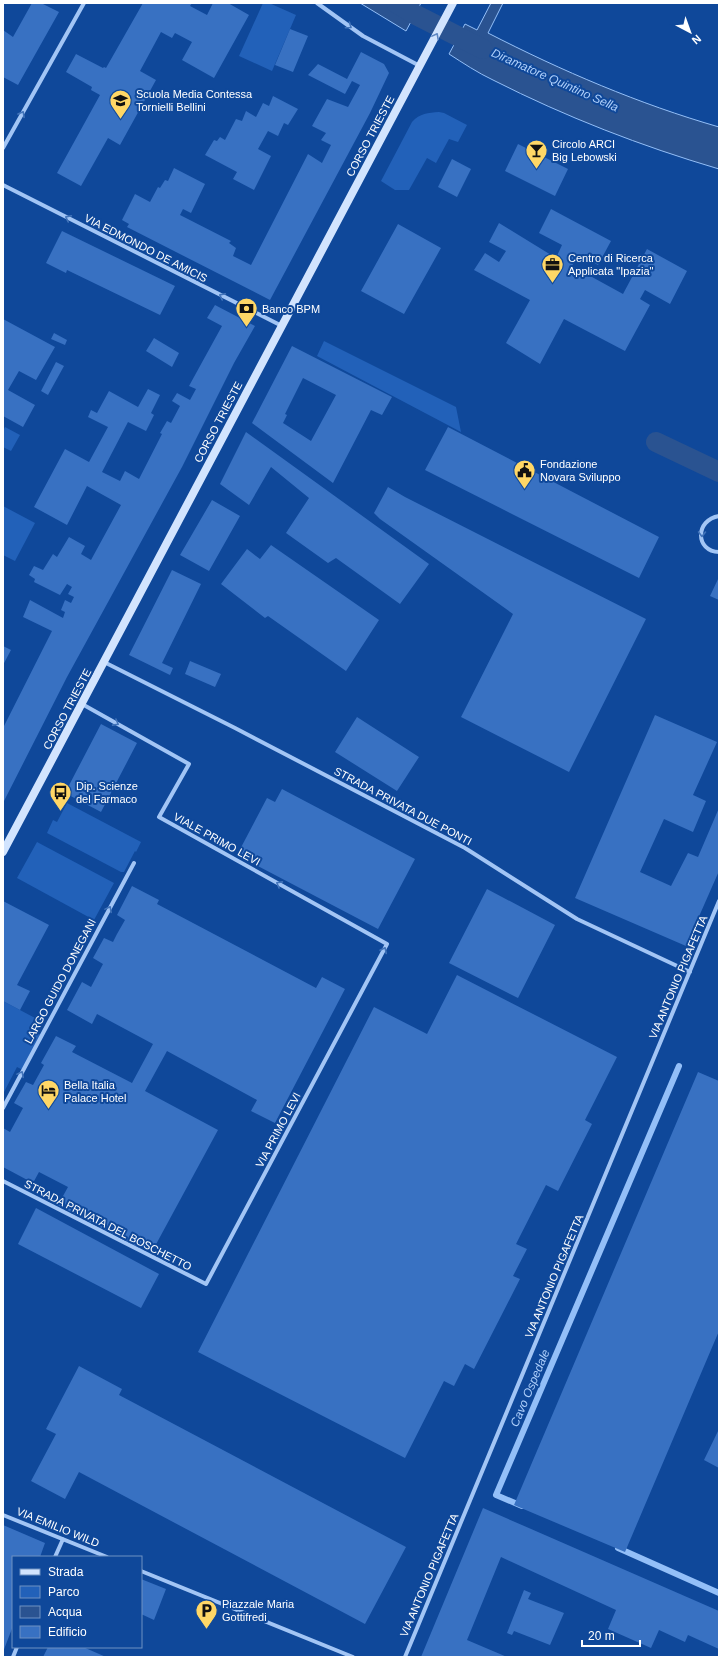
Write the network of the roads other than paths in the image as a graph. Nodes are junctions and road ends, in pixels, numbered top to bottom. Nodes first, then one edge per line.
1 (84, 3) edge
2 (317, 3) edge
3 (452, 4) edge
4 (420, 66) junction
5 (3, 148) edge
6 (3, 185) edge
7 (282, 326) junction
8 (719, 516) edge
9 (719, 552) edge
10 (104, 662) junction
11 (81, 704) junction
12 (3, 852) edge
13 (134, 863) dead end
14 (719, 901) edge
15 (690, 972) junction
16 (365, 984) joint
17 (3, 1108) edge
18 (3, 1181) edge
19 (206, 1284) joint
20 (3, 1515) edge
21 (63, 1539) junction
22 (55, 1556) edge
23 (105, 1556) edge
24 (142, 1571) edge
25 (353, 1657) edge
26 (405, 1657) edge

5 -> 1 street
2 -> 4 street
4 -> 3 main road, CORSO TRIESTE
4 - 7 main road, CORSO TRIESTE
7 -> 6 street, VIA EDMONDO DE AMICIS
7 - 10 main road, CORSO TRIESTE
8 -> 9 street
10 - 11 main road, CORSO TRIESTE
10 - 15 street, STRADA PRIVATA DUE PONTI
11 - 12 main road, CORSO TRIESTE
11 - 16 street, VIALE PRIMO LEVI
17 -> 13 street, LARGO GUIDO DONEGANI
14 - 15 street, VIA ANTONIO PIGAFETTA
15 - 26 street, VIA ANTONIO PIGAFETTA
16 - 19 street, VIA PRIMO LEVI
18 - 19 street, STRADA PRIVATA DEL BOSCHETTO
20 - 21 street, VIA EMILIO WILD
21 - 22 street
21 - 23 street, VIA EMILIO WILD
24 - 25 street

